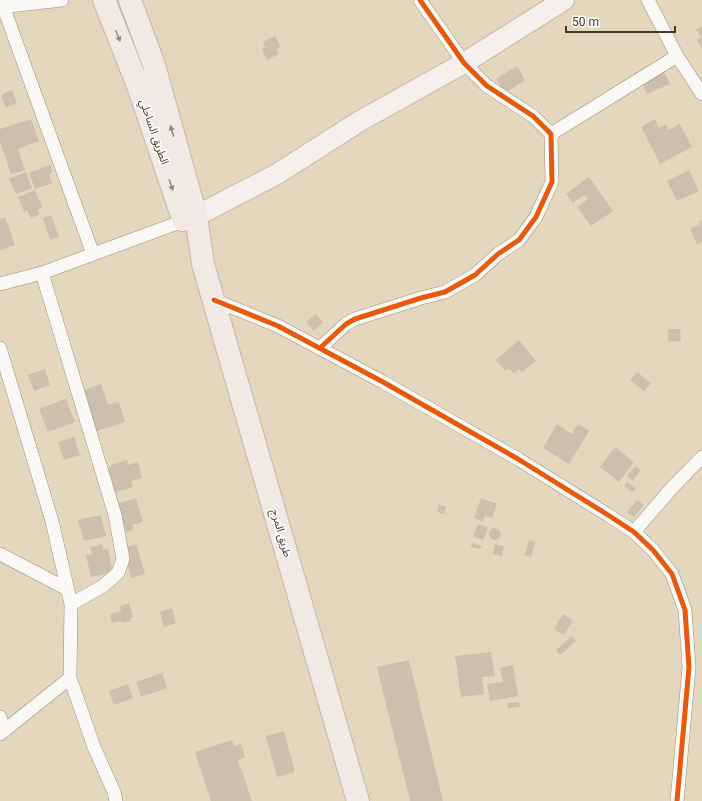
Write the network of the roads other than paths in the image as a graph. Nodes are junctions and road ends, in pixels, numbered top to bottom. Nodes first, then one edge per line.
1 (62, 0) edge
2 (104, 0) edge
3 (130, 0) edge
4 (420, 0) edge
5 (648, 0) edge
6 (557, 2) edge
7 (1, 5) edge
8 (677, 56) junction
9 (464, 63) junction
10 (702, 94) edge
11 (551, 134) junction
12 (190, 218) junction
13 (93, 254) junction
14 (204, 264) joint
15 (42, 273) junction
16 (0, 284) edge
17 (214, 300) junction
18 (0, 348) edge
19 (320, 348) junction
20 (702, 457) edge
21 (634, 532) junction
22 (0, 554) edge
23 (67, 589) junction
24 (71, 604) junction
25 (70, 678) junction
26 (0, 717) edge
27 (2, 732) edge
28 (116, 801) edge
29 (358, 801) edge
30 (677, 801) edge

1 - 7 street
2 -> 12 highway, الطريق الساحلي
12 -> 3 highway
4 - 9 street
5 - 8 street
6 - 9 main road
7 - 13 street
8 - 10 street
8 - 11 street
9 - 11 street
9 - 12 main road
11 - 19 street
12 - 13 street
12 - 14 highway, الطريق الساحلي
13 - 15 street
14 - 17 highway, طريق المرج
15 - 16 street
15 - 24 street
17 - 19 street
17 - 29 highway, طريق المرج
18 - 23 street
19 - 21 street
20 - 21 street
21 - 30 street
22 - 23 street
23 - 24 street
24 - 25 street
25 - 27 street
25 - 28 street
26 - 27 street

